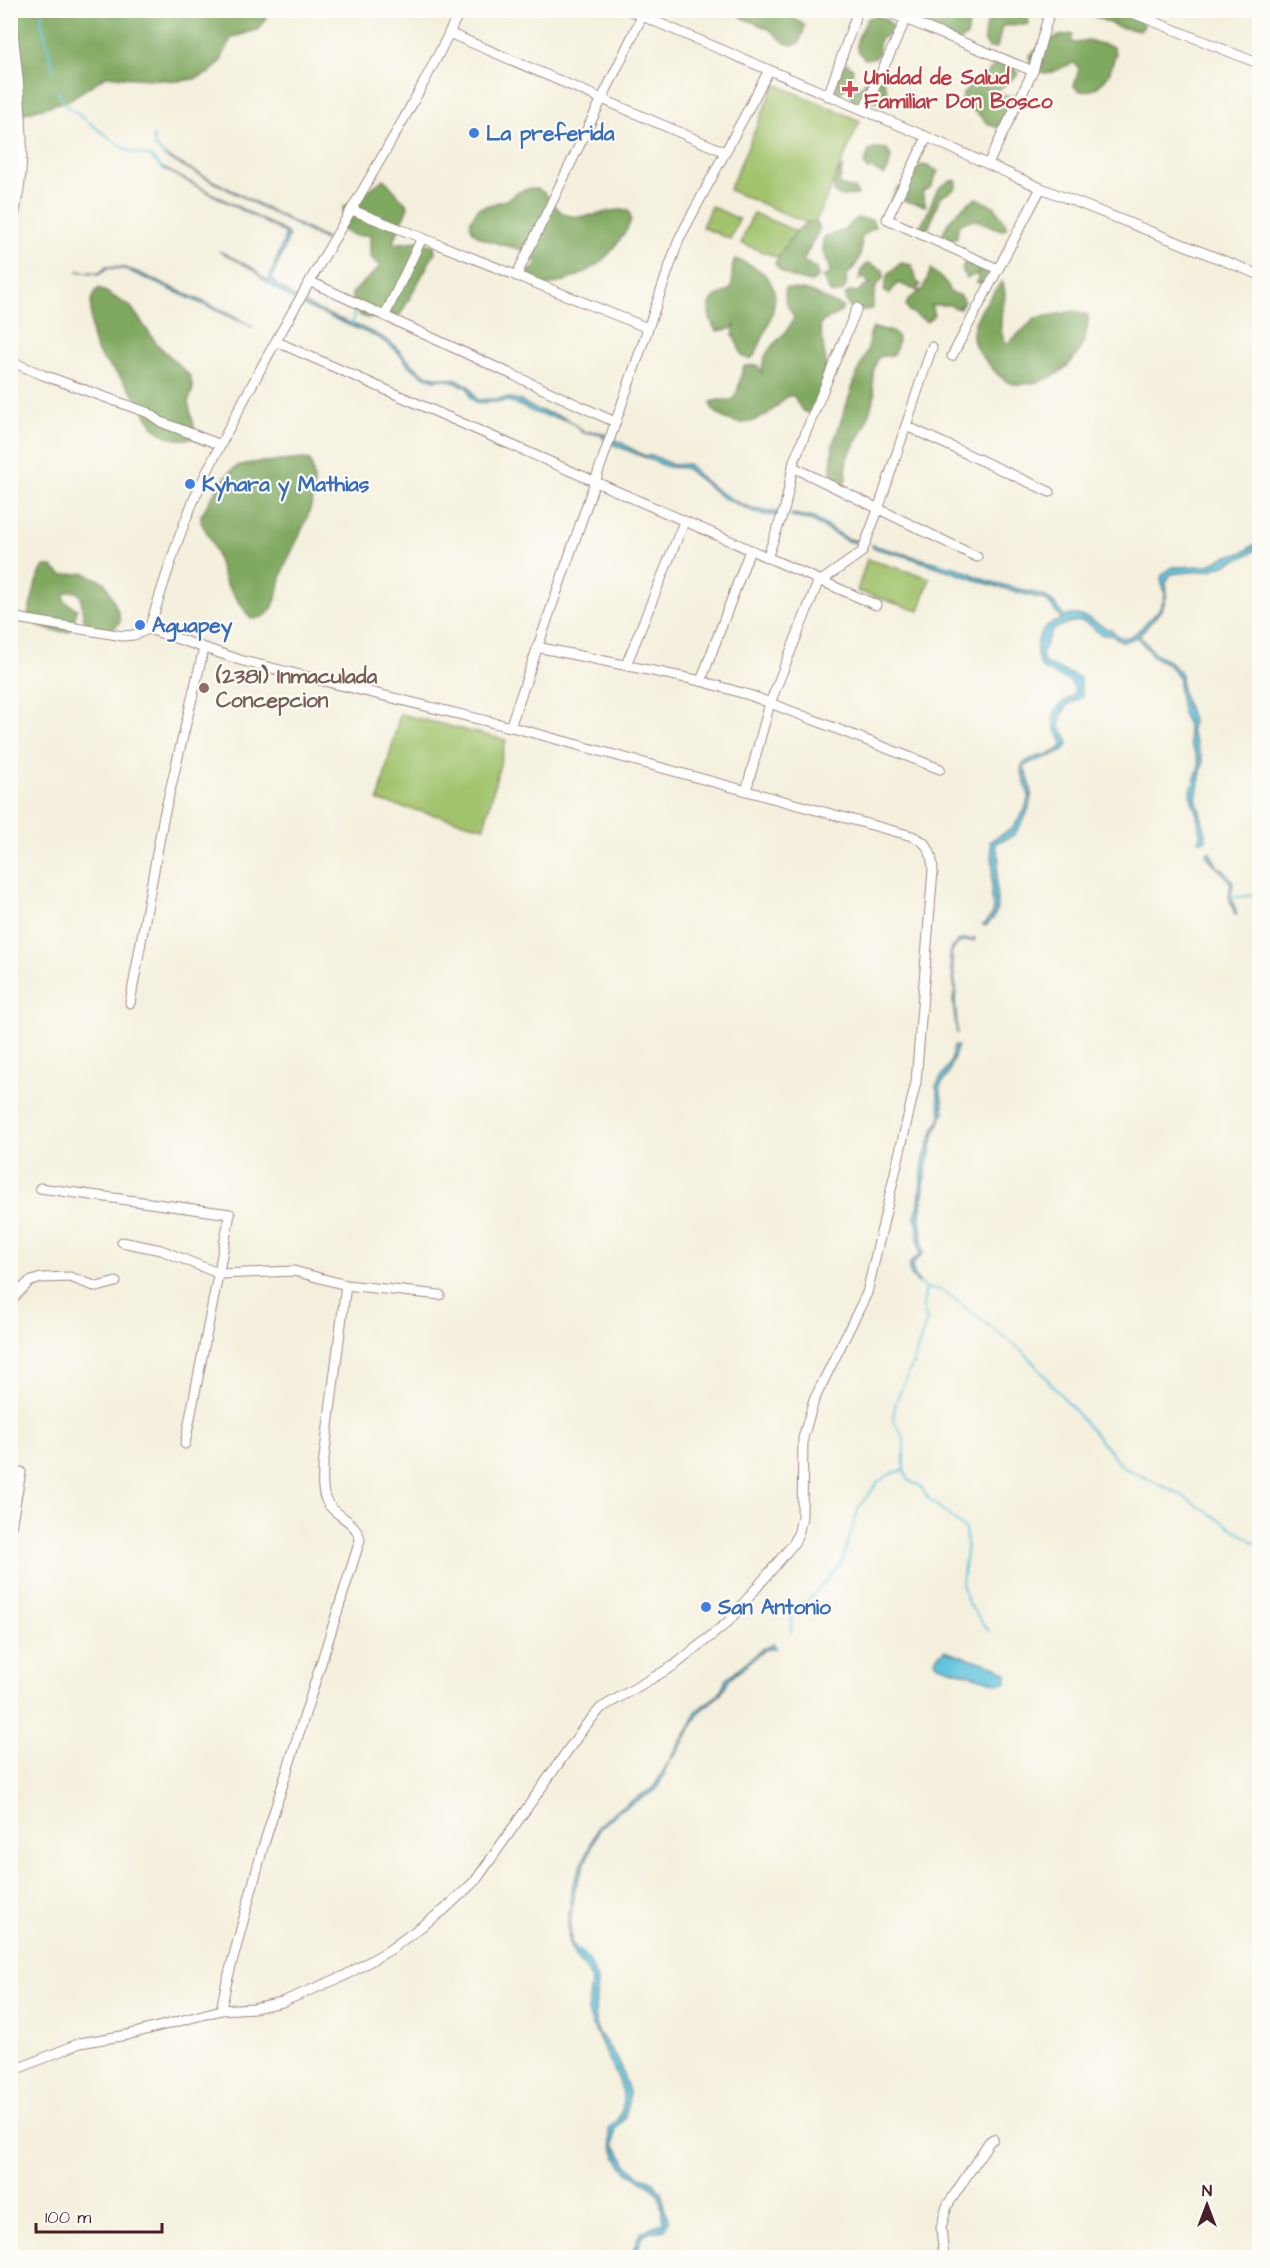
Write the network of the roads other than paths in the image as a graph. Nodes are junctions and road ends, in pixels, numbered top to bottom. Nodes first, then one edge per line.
1 (10, 10) edge
2 (460, 10) edge
3 (628, 10) edge
4 (858, 10) edge
5 (883, 10) edge
6 (1050, 10) edge
7 (1131, 12) edge
8 (644, 14) edge
9 (905, 21) junction
10 (449, 33) junction
11 (1260, 64) edge
12 (1033, 71) junction
13 (768, 72) junction
14 (828, 96) junction
15 (603, 100) junction
16 (864, 110) junction
17 (927, 137) junction
18 (725, 152) junction
19 (988, 164) junction
20 (1041, 188) junction
21 (352, 210) junction
22 (11, 225) edge
23 (422, 238) junction
24 (998, 270) junction
25 (1260, 275) edge
26 (516, 276) junction
27 (311, 282) junction
28 (858, 308) dead end
29 (385, 315) junction
30 (648, 328) junction
31 (277, 342) junction
32 (932, 347) dead end
33 (952, 356) dead end
34 (10, 361) edge
35 (615, 422) junction
36 (906, 426) junction
37 (221, 445) junction
38 (793, 466) junction
39 (594, 482) junction
40 (1050, 492) dead end
41 (878, 510) junction
42 (684, 522) junction
43 (750, 550) junction
44 (977, 557) dead end
45 (767, 558) junction
46 (820, 581) junction
47 (876, 605) dead end
48 (10, 617) edge
49 (149, 629) junction
50 (537, 647) junction
51 (204, 648) junction
52 (626, 665) junction
53 (701, 681) junction
54 (770, 703) junction
55 (510, 727) junction
56 (940, 769) dead end
57 (746, 791) junction
58 (130, 1003) dead end
59 (40, 1188) dead end
60 (122, 1242) dead end
61 (220, 1274) junction
62 (116, 1282) dead end
63 (346, 1285) junction
64 (440, 1295) dead end
65 (10, 1301) edge
66 (185, 1444) dead end
67 (21, 1472) dead end
68 (10, 1532) edge
69 (221, 2010) junction
70 (10, 2072) edge
71 (993, 2139) dead end
72 (944, 2258) edge

1 - 22 street
2 - 10 street
3 - 8 street
4 - 14 street
5 - 9 street
6 - 12 street
7 - 11 street
8 - 13 street
8 - 15 street
9 - 12 street
9 - 16 street
10 - 15 street
10 - 21 street
12 - 19 street
13 - 14 street
13 - 18 street
14 - 16 street
15 - 18 street
15 - 26 street
16 - 17 street
17 - 19 street
17 - 24 street
18 - 30 street
19 - 20 street
20 - 24 street
20 - 25 street
21 - 23 street
21 - 27 street
23 - 26 street
23 - 29 street
24 - 33 street
26 - 30 street
27 - 29 street
27 - 31 street
28 - 38 street
29 - 35 street
30 - 35 street
31 - 37 street
31 - 39 street
32 - 36 street
34 - 37 street
35 - 39 street
36 - 40 street
36 - 41 street
37 - 49 street
38 - 41 street
38 - 45 street
39 - 42 street
39 - 50 street
41 - 44 street
41 - 46 street
42 - 43 street
42 - 52 street
43 - 45 street
43 - 53 street
45 - 46 street
46 - 47 street
46 - 54 street
48 - 49 street
49 - 51 street
50 - 52 street
50 - 55 street
51 - 55 street
51 - 58 street
52 - 53 street
53 - 54 street
54 - 56 street
54 - 57 street
55 - 57 street
57 - 69 street
59 - 61 street
60 - 61 street
61 - 63 street
61 - 66 street
62 - 65 street
63 - 64 street
63 - 69 street
67 - 68 street
69 - 70 street
71 - 72 street

